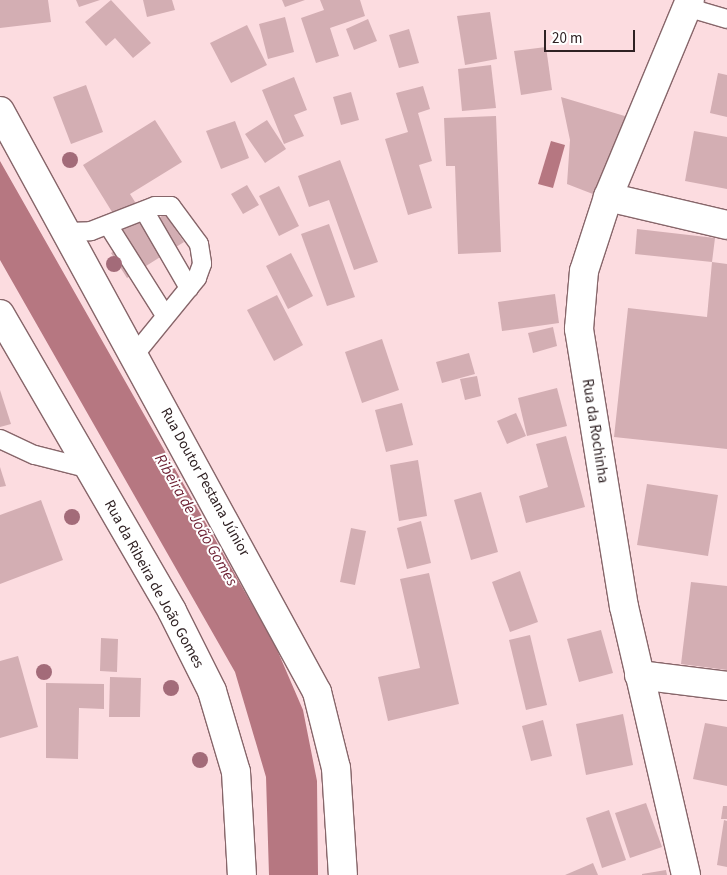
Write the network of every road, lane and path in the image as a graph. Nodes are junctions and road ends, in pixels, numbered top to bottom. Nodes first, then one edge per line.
1 (688, 4) edge
2 (727, 19) edge
3 (0, 111) edge
4 (608, 197) junction
5 (145, 212) junction
6 (108, 225) junction
7 (727, 225) edge
8 (67, 232) junction
9 (189, 288) junction
10 (0, 314) edge
11 (165, 315) junction
12 (135, 354) junction
13 (1, 438) edge
14 (90, 469) junction
15 (639, 674) junction
16 (727, 686) edge
17 (242, 875) edge
18 (342, 875) edge
19 (686, 875) edge

1 - 2 lane
1 - 4 main road, Rua da Rochinha
3 - 8 main road, Rua Doutor Pestana Júnior
4 - 7 main road
4 - 15 main road, Rua da Rochinha
5 - 6 lane
5 - 9 lane
5 - 9 lane
6 - 8 lane
6 - 11 lane
8 - 12 main road, Rua Doutor Pestana Júnior
9 - 11 lane
10 - 14 main road, Rua da Ribeira de João Gomes
11 - 12 lane
12 - 18 main road, Rua Doutor Pestana Júnior
13 - 14 lane
14 - 17 main road, Rua da Ribeira de João Gomes
15 - 16 main road
15 - 19 main road, Rua da Rochinha

